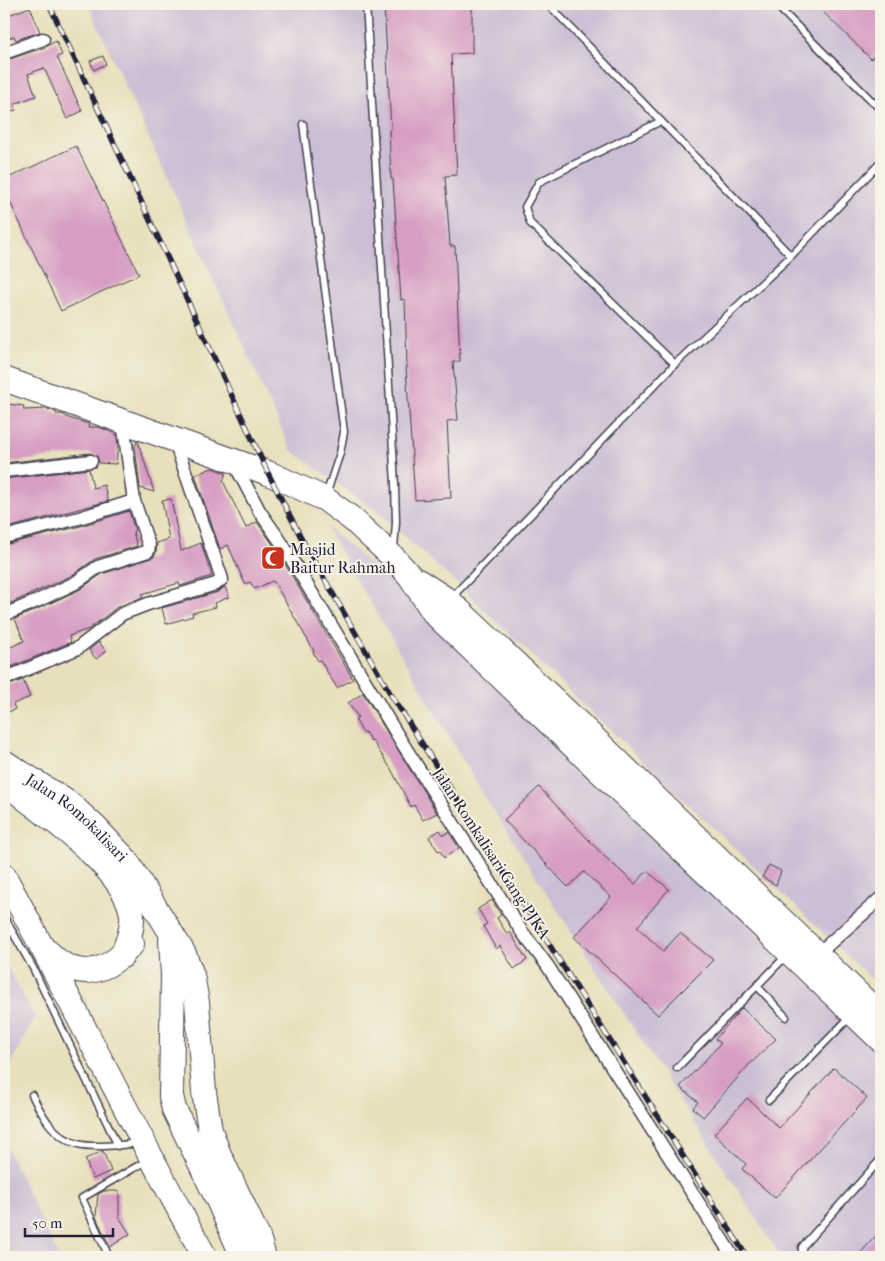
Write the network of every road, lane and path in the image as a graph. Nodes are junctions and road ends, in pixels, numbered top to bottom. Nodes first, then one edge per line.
1 (366, 4) edge
2 (548, 4) edge
3 (775, 4) edge
4 (43, 38) dead end
5 (4, 53) edge
6 (881, 110) edge
7 (661, 121) junction
8 (303, 124) dead end
9 (881, 162) edge
10 (792, 256) junction
11 (675, 364) junction
12 (4, 380) edge
13 (123, 422) junction
14 (174, 439) junction
15 (91, 461) dead end
16 (233, 461) junction
17 (4, 471) edge
18 (325, 499) junction
19 (134, 502) junction
20 (4, 536) edge
21 (394, 558) junction
22 (442, 607) junction
23 (4, 615) edge
24 (4, 679) edge
25 (4, 762) edge
26 (4, 782) edge
27 (4, 876) edge
28 (141, 882) junction
29 (881, 898) edge
30 (4, 917) edge
31 (169, 930) junction
32 (42, 945) junction
33 (804, 953) junction
34 (122, 956) junction
35 (757, 986) junction
36 (867, 1010) edge
37 (786, 1017) dead end
38 (881, 1040) edge
39 (677, 1068) dead end
40 (32, 1095) dead end
41 (769, 1100) dead end
42 (118, 1146) junction
43 (148, 1151) junction
44 (881, 1159) edge
45 (109, 1257) edge
46 (205, 1257) edge
47 (243, 1257) edge
48 (264, 1257) edge
49 (733, 1257) edge
50 (805, 1257) edge

1 - 21 lane
2 - 7 lane
3 - 6 lane
4 - 5 street
7 - 10 lane
7 - 11 lane
8 - 18 lane
9 - 10 lane
10 - 11 lane
11 - 22 lane
12 - 13 highway
13 - 14 highway
13 - 19 street
14 - 16 highway
14 - 24 street
15 - 17 street
16 - 18 highway
16 - 49 street, Jalan Romkalisari Gang PJKA
18 - 21 highway
19 - 20 street
19 - 23 street
21 - 22 highway
22 - 33 highway
25 - 28 highway, Jalan Romokalisari
26 - 34 highway
27 - 32 highway
28 - 31 highway, Jalan Romokalisari
28 - 34 highway
29 - 33 street
30 - 42 lane
31 - 47 highway
31 - 48 highway, Jalan Romokalisari
32 - 34 highway
32 - 43 highway
33 - 35 lane
33 - 36 highway
35 - 37 lane
35 - 39 lane
36 - 38 highway
36 - 41 lane
40 - 42 lane
42 - 43 lane
43 - 45 lane
43 - 46 highway
44 - 50 lane

